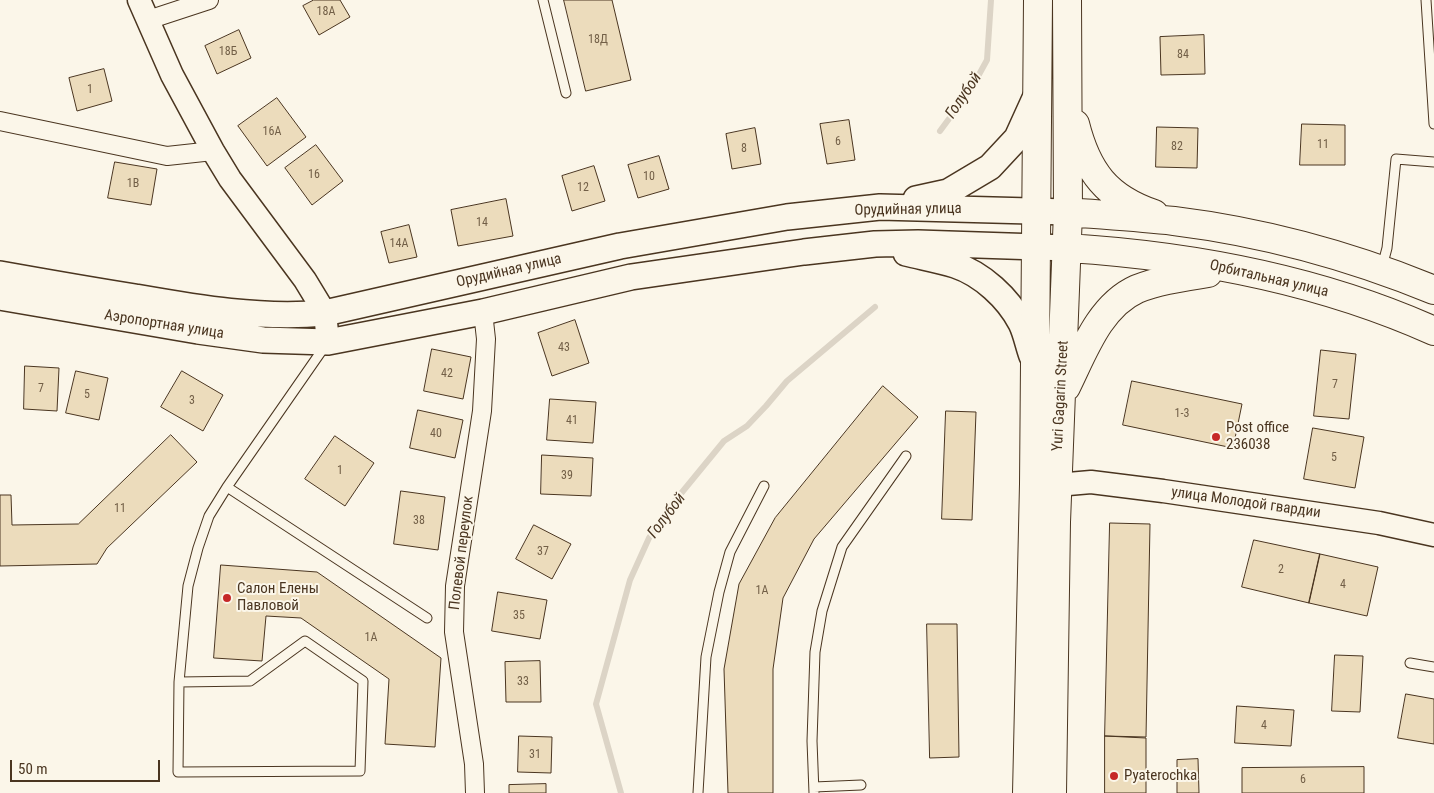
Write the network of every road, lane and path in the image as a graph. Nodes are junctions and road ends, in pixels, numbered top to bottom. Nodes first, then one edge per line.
1 (209, 0) edge
2 (544, 0) edge
3 (1038, 0) edge
4 (1067, 0) edge
5 (1426, 0) edge
6 (143, 10) edge
7 (1067, 92) junction
8 (566, 93) dead end
9 (1037, 94) junction
10 (0, 121) edge
11 (1434, 124) edge
12 (213, 151) junction
13 (1434, 162) edge
14 (880, 207) junction
15 (1036, 210) junction
16 (1068, 212) junction
17 (1175, 222) junction
18 (874, 244) junction
19 (1036, 247) junction
20 (1068, 248) junction
21 (1238, 268) junction
22 (1381, 270) junction
23 (0, 274) edge
24 (1434, 290) edge
25 (0, 297) edge
26 (483, 312) junction
27 (325, 313) junction
28 (1434, 331) edge
29 (328, 342) junction
30 (1035, 366) junction
31 (1061, 398) junction
32 (906, 456) dead end
33 (1057, 485) junction
34 (227, 486) junction
35 (764, 486) dead end
36 (1434, 535) edge
37 (427, 618) dead end
38 (1410, 663) dead end
39 (1434, 667) edge
40 (179, 682) junction
41 (861, 785) dead end
42 (814, 790) edge
43 (475, 793) edge
44 (698, 793) edge
45 (1027, 793) edge
46 (1052, 793) edge

1 - 6 street
2 - 8 lane
3 - 9 main road, Yuri Gagarin Street
4 - 7 main road, Yuri Gagarin Street
5 - 11 lane
6 - 12 street
7 - 16 main road, Yuri Gagarin Street
7 - 17 main road
9 - 14 main road
9 - 15 main road, Yuri Gagarin Street
10 - 12 street
12 - 27 street
13 - 22 lane
14 - 15 main road, Орудийная улица
14 - 27 main road, Орудийная улица
15 - 16 main road, Орудийная улица
15 - 19 main road, Yuri Gagarin Street
16 - 17 main road
16 - 20 main road, Yuri Gagarin Street
17 - 22 main road
18 - 19 main road
18 - 26 main road
18 - 30 main road
19 - 20 main road
19 - 30 main road, Yuri Gagarin Street
20 - 21 main road, Орбитальная улица
20 - 31 main road, Yuri Gagarin Street
21 - 28 main road, Орбитальная улица
21 - 31 main road
22 - 24 main road
23 - 27 main road, Аэропортная улица
25 - 29 main road, Аэропортная улица
26 - 29 main road
26 - 43 street, Полевой переулок
27 - 29 street
29 - 34 lane
30 - 45 main road, Yuri Gagarin Street
31 - 33 main road, Yuri Gagarin Street
32 - 42 lane
33 - 36 street, улица Молодой гвардии
33 - 46 main road, Yuri Gagarin Street
34 - 37 lane
34 - 40 lane
35 - 44 lane
38 - 39 lane
40 - 40 lane
41 - 42 lane

